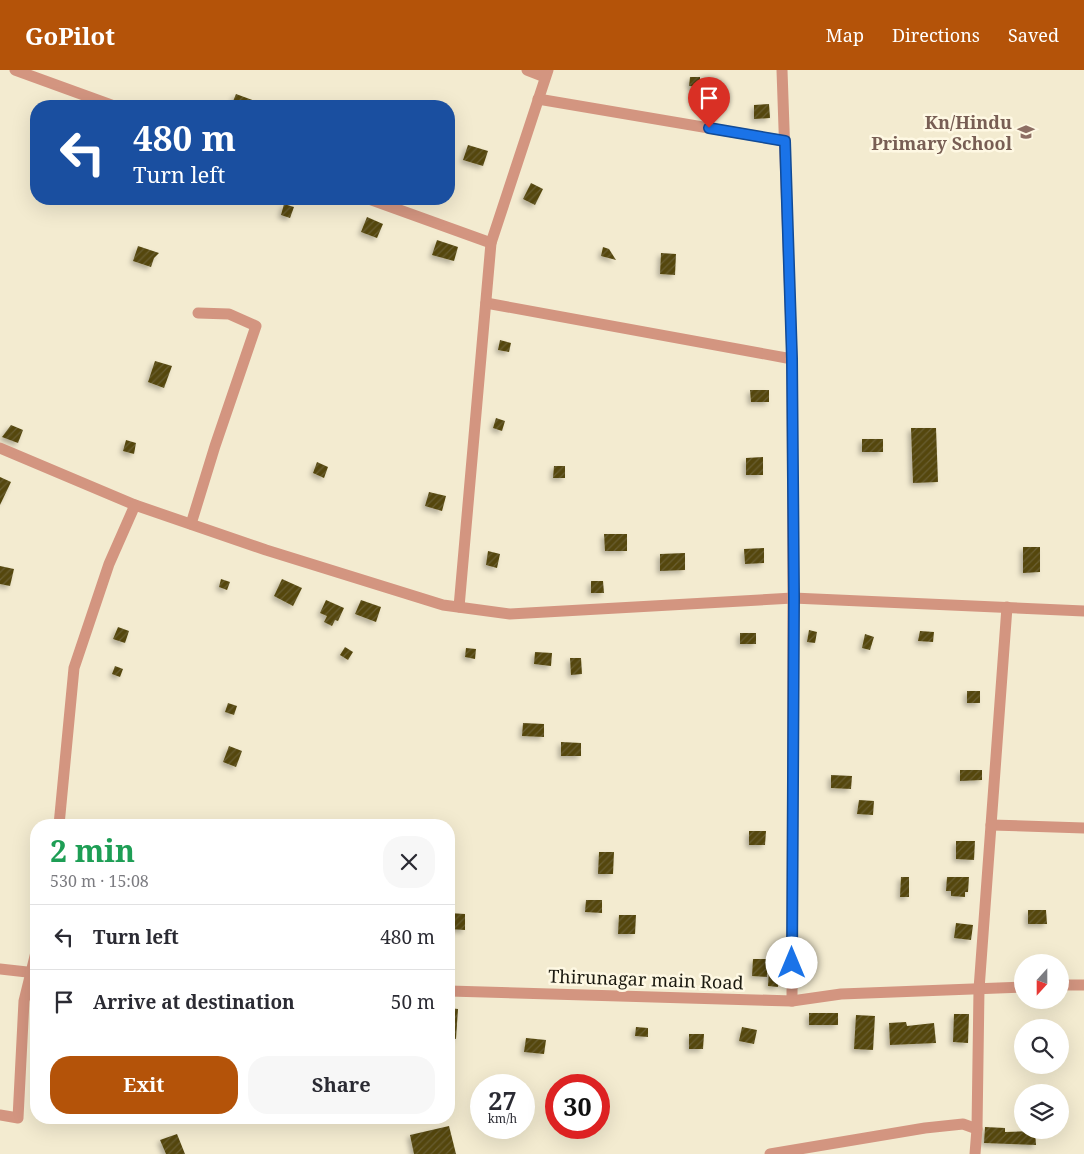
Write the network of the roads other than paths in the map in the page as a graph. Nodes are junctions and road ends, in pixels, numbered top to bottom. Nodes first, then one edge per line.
1 (16, 70) edge
2 (527, 70) edge
3 (782, 70) edge
4 (547, 73) edge
5 (538, 99) junction
6 (98, 100) edge
7 (785, 141) junction
8 (386, 205) edge
9 (491, 243) junction
10 (486, 303) junction
11 (198, 313) dead end
12 (792, 359) junction
13 (0, 448) edge
14 (135, 505) junction
15 (191, 524) junction
16 (794, 598) junction
17 (459, 607) junction
18 (1007, 608) junction
19 (1084, 611) edge
20 (60, 819) edge
21 (991, 825) junction
22 (1084, 828) edge
23 (0, 969) edge
24 (30, 973) edge
25 (30, 984) edge
26 (1084, 985) edge
27 (1069, 986) edge
28 (1014, 987) edge
29 (978, 988) junction
30 (455, 991) edge
31 (792, 1001) junction
32 (0, 1115) edge
33 (977, 1129) junction
34 (770, 1154) edge
35 (975, 1154) edge

1 - 6 street
2 - 4 street
3 - 7 street
4 - 5 street
5 - 7 street
5 - 9 street
7 - 12 street
8 - 9 street
9 - 10 street
10 - 12 street
10 - 17 street
11 - 15 street
12 - 16 street
13 - 14 street
14 - 15 street
14 - 20 street
15 - 17 street
16 - 17 street
16 - 18 street
16 - 31 street
18 - 19 street
18 - 21 street
21 - 22 street
21 - 29 street
23 - 24 street
25 - 32 street
26 - 27 street
28 - 29 street, Thirunagar main Road
29 - 31 street, Thirunagar main Road
29 - 33 street
30 - 31 street, Thirunagar main Road
33 - 34 street
33 - 35 street

